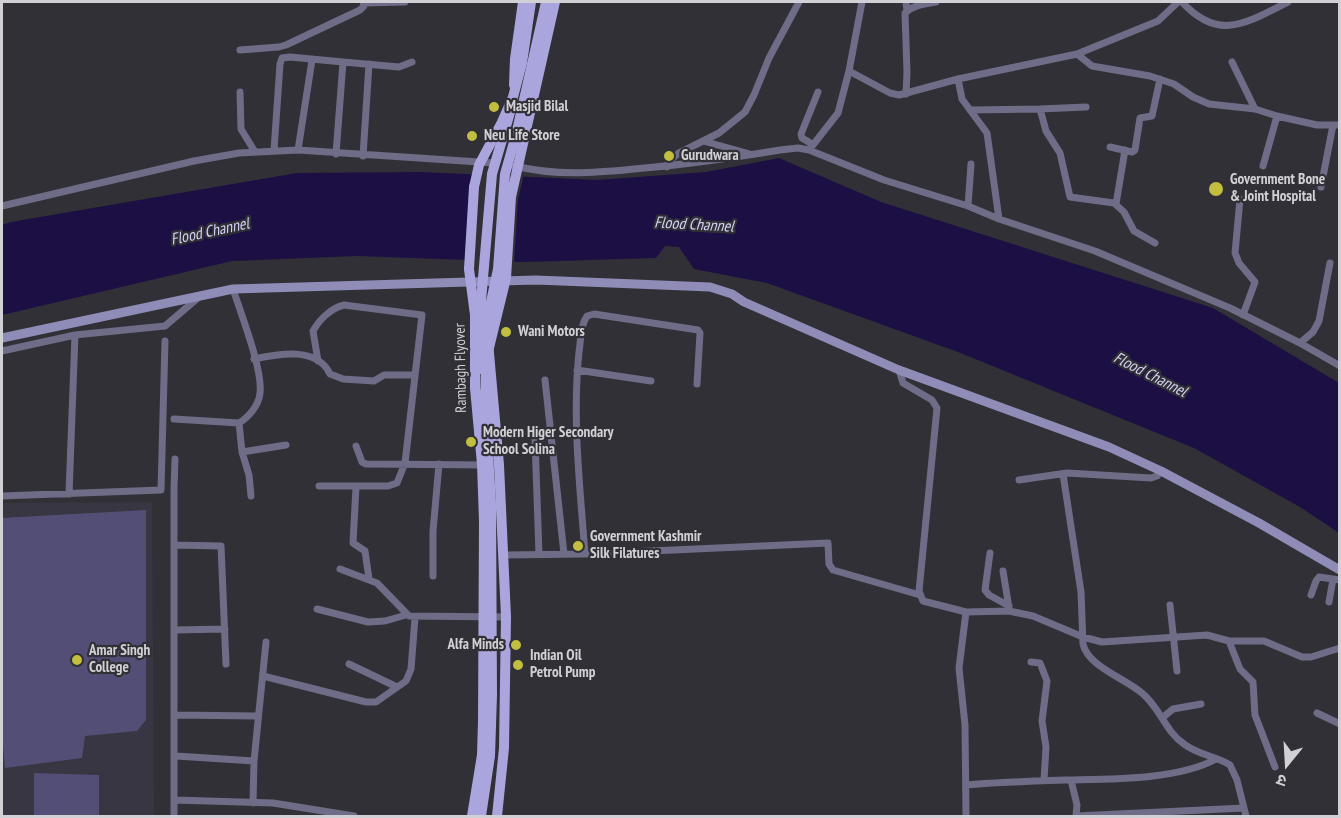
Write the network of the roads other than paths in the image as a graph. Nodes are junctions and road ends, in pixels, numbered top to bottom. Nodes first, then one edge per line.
1 (364, 2) edge
2 (405, 2) edge
3 (523, 2) edge
4 (531, 2) edge
5 (546, 2) edge
6 (555, 2) edge
7 (799, 2) edge
8 (862, 2) edge
9 (906, 2) edge
10 (936, 2) edge
11 (1180, 2) edge
12 (1288, 2) edge
13 (907, 11) junction
14 (240, 50) dead end
15 (1077, 54) junction
16 (312, 60) junction
17 (343, 62) junction
18 (412, 62) dead end
19 (1232, 62) dead end
20 (369, 64) junction
21 (849, 71) junction
22 (958, 79) junction
23 (1160, 80) junction
24 (240, 92) dead end
25 (818, 92) dead end
26 (906, 94) junction
27 (1086, 106) dead end
28 (1040, 109) junction
29 (1255, 109) junction
30 (970, 110) junction
31 (1276, 116) junction
32 (1336, 125) edge
33 (703, 141) junction
34 (811, 147) junction
35 (1110, 147) dead end
36 (274, 150) junction
37 (298, 150) junction
38 (1125, 150) junction
39 (255, 152) junction
40 (336, 154) junction
41 (752, 155) junction
42 (363, 156) junction
43 (971, 164) dead end
44 (1263, 166) dead end
45 (667, 167) junction
46 (493, 168) junction
47 (506, 169) junction
48 (1321, 187) dead end
49 (1240, 199) dead end
50 (1116, 204) junction
51 (2, 206) edge
52 (968, 206) junction
53 (999, 219) junction
54 (1155, 243) dead end
55 (1330, 263) dead end
56 (496, 281) junction
57 (483, 282) junction
58 (233, 290) junction
59 (201, 295) junction
60 (1243, 315) junction
61 (75, 335) junction
62 (2, 338) edge
63 (165, 341) dead end
64 (1300, 343) junction
65 (2, 351) edge
66 (255, 359) junction
67 (318, 361) junction
68 (1340, 366) edge
69 (577, 370) junction
70 (899, 370) junction
71 (414, 375) junction
72 (545, 380) dead end
73 (651, 381) dead end
74 (697, 384) dead end
75 (174, 419) dead end
76 (239, 423) junction
77 (535, 440) dead end
78 (286, 445) dead end
79 (356, 446) dead end
80 (242, 452) junction
81 (175, 459) dead end
82 (405, 463) junction
83 (439, 464) junction
84 (485, 465) junction
85 (499, 465) junction
86 (1161, 471) junction
87 (1063, 474) junction
88 (1019, 480) dead end
89 (319, 486) dead end
90 (356, 487) junction
91 (69, 494) junction
92 (2, 496) edge
93 (251, 496) dead end
94 (174, 545) junction
95 (990, 553) dead end
96 (539, 554) junction
97 (564, 554) junction
98 (585, 554) junction
99 (504, 555) junction
100 (340, 569) dead end
101 (1340, 570) edge
102 (1003, 571) dead end
103 (433, 576) dead end
104 (369, 579) junction
105 (1336, 580) edge
106 (920, 595) junction
107 (1311, 595) dead end
108 (1329, 602) dead end
109 (1170, 605) dead end
110 (1009, 608) junction
111 (317, 609) dead end
112 (966, 612) junction
113 (406, 615) junction
114 (506, 616) junction
115 (489, 617) junction
116 (415, 618) junction
117 (225, 629) junction
118 (175, 630) junction
119 (1083, 637) junction
120 (1174, 637) junction
121 (1230, 641) junction
122 (266, 642) dead end
123 (1340, 648) edge
124 (1031, 662) dead end
125 (226, 664) dead end
126 (349, 664) dead end
127 (1177, 670) dead end
128 (263, 676) junction
129 (397, 687) junction
130 (1201, 704) dead end
131 (1317, 713) dead end
132 (176, 715) junction
133 (257, 716) junction
134 (1162, 718) junction
135 (1340, 724) edge
136 (176, 756) junction
137 (1216, 759) junction
138 (254, 761) junction
139 (1275, 767) dead end
140 (1044, 780) junction
141 (1071, 780) junction
142 (966, 785) junction
143 (175, 800) junction
144 (253, 803) junction
145 (1244, 808) junction
146 (174, 816) edge
147 (354, 816) edge
148 (474, 816) edge
149 (481, 816) edge
150 (497, 816) edge
151 (966, 816) edge
152 (1076, 816) edge
153 (1246, 816) edge

1 - 2 street
1 - 14 street
3 - 46 main road
4 - 148 main road, Rambagh Flyover, bridge
5 - 47 main road
6 - 149 main road, Rambagh Flyover, bridge
7 - 33 street
8 - 21 street
9 - 13 street
10 - 13 street
11 - 12 street
11 - 15 street
13 - 26 street
15 - 22 street
15 - 23 street
16 - 17 street
16 - 36 street
16 - 37 street
17 - 20 street
17 - 40 street
18 - 20 street
19 - 29 street
20 - 42 street
21 - 26 street
21 - 34 street
22 - 26 street
22 - 30 street
23 - 29 street
23 - 38 street
24 - 39 street
25 - 34 street
27 - 28 street
28 - 30 street
28 - 50 street
29 - 31 street
30 - 53 street
31 - 32 street
31 - 44 street
32 - 48 street
33 - 41 street
33 - 45 street
34 - 41 street
34 - 52 street
35 - 38 street
36 - 37 street
36 - 39 street
37 - 40 street
38 - 50 street
39 - 51 street
40 - 42 street
41 - 45 street
42 - 46 street
43 - 52 street
45 - 47 street
46 - 57 main road
47 - 56 main road
49 - 60 street
50 - 54 street
52 - 53 street
53 - 60 street
55 - 64 street
56 - 57 main road
56 - 70 main road
56 - 85 main road
57 - 58 main road
57 - 84 main road
58 - 59 main road
58 - 66 street
59 - 61 street
59 - 62 main road
60 - 64 street
61 - 65 street
61 - 91 street
63 - 91 street
64 - 68 street
66 - 67 street
66 - 76 street
67 - 71 street
67 - 71 street
69 - 73 street
69 - 74 street
69 - 98 street
70 - 86 main road
70 - 106 street
71 - 82 street
72 - 97 street
75 - 76 street
76 - 80 street
77 - 96 street
78 - 80 street
79 - 82 street
80 - 93 street
81 - 94 street
82 - 83 street
82 - 90 street
83 - 84 street
83 - 103 street
84 - 85 street
84 - 115 main road
85 - 99 main road
86 - 87 street
86 - 101 main road
87 - 88 street
87 - 119 street
89 - 90 street
90 - 104 street
91 - 92 street
94 - 117 street
94 - 118 street
95 - 110 street
96 - 97 street
96 - 99 street
97 - 98 street
98 - 106 street
99 - 114 main road
100 - 104 street
102 - 110 street
104 - 113 street
105 - 107 street
105 - 108 street
106 - 112 street
109 - 120 street
110 - 112 street
110 - 119 street
111 - 113 street
112 - 142 street
113 - 116 street
114 - 115 street
114 - 150 main road
115 - 116 street
115 - 148 main road
116 - 129 street
117 - 118 street
117 - 125 street
118 - 132 street
119 - 120 street
119 - 134 street
120 - 121 street
120 - 127 street
121 - 123 street
121 - 139 street
122 - 128 street
124 - 140 street
126 - 129 street
128 - 129 street
128 - 133 street
130 - 134 street
131 - 135 street
132 - 133 street
132 - 136 street
133 - 138 street
134 - 137 street
136 - 138 street
136 - 143 street
137 - 141 street
137 - 145 street
138 - 144 street
140 - 141 street
140 - 142 street
141 - 152 street
142 - 151 street
143 - 144 street
143 - 146 street
144 - 147 street
145 - 152 street
145 - 153 street

